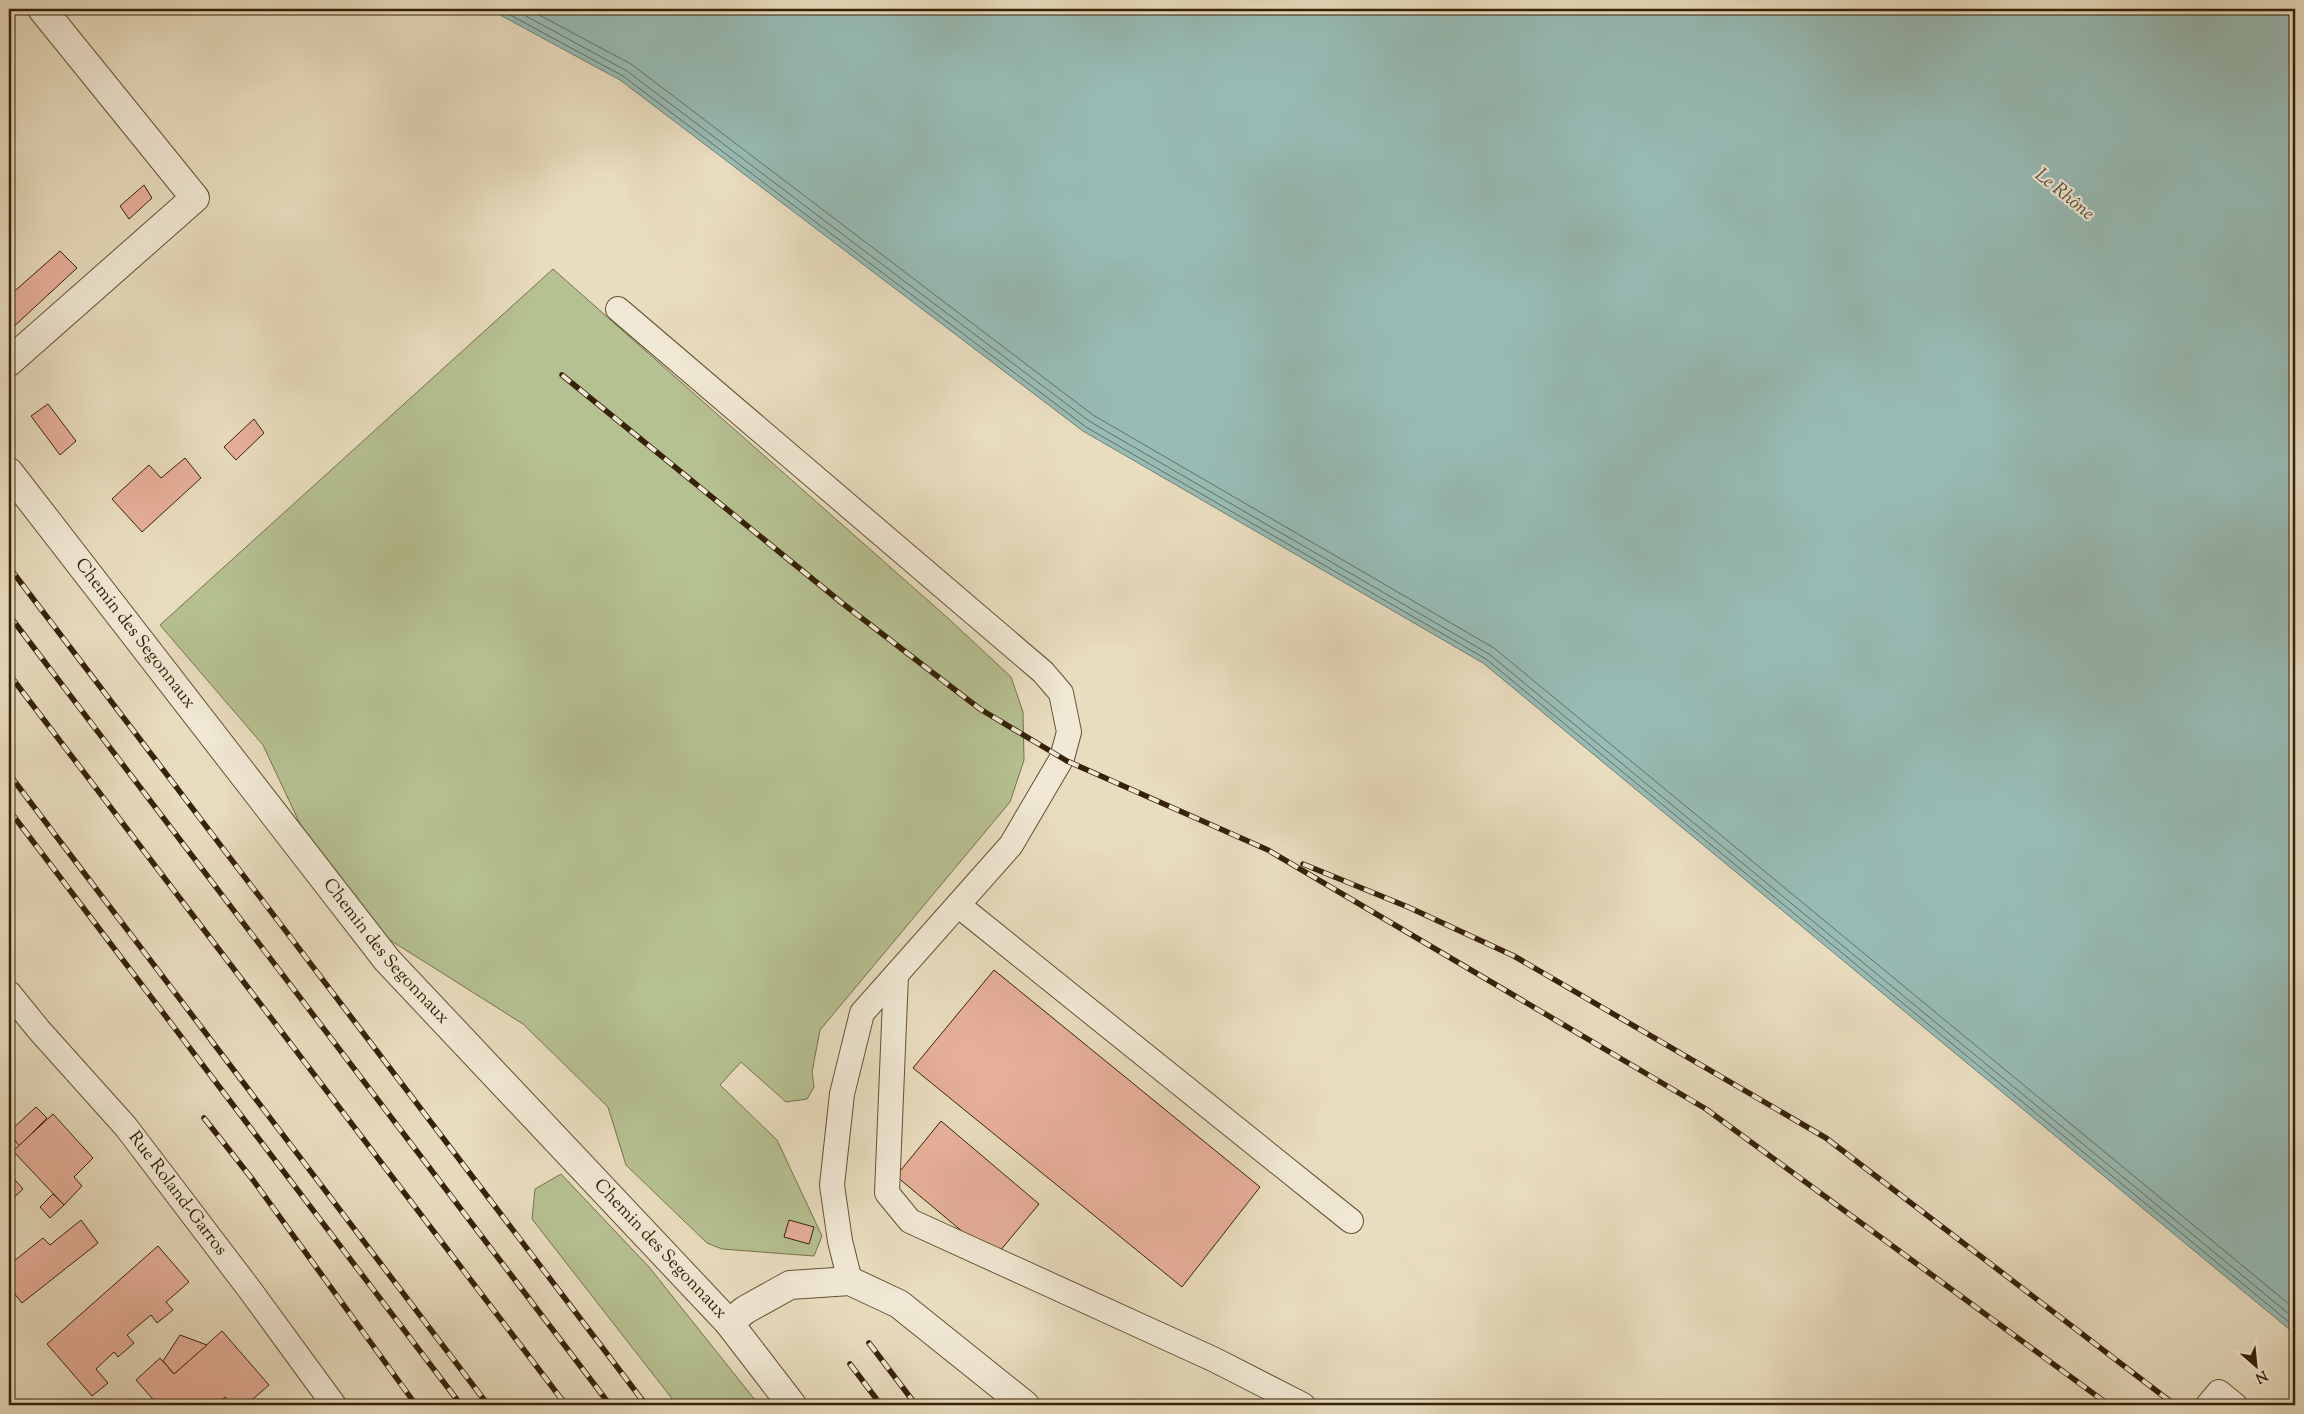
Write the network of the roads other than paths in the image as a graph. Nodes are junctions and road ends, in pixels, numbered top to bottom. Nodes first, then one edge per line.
1 (42, 9) edge
2 (618, 309) dead end
3 (9, 362) edge
4 (9, 472) edge
5 (958, 905) junction
6 (896, 974) junction
7 (9, 993) edge
8 (1351, 1221) dead end
9 (850, 1281) junction
10 (729, 1323) junction
11 (334, 1405) edge
12 (792, 1405) edge
13 (1024, 1405) edge
14 (1303, 1405) edge
15 (2208, 1405) edge
16 (2236, 1405) edge

1 - 3 street
2 - 5 lane
4 - 10 street, Chemin des Segonnaux
5 - 6 lane
5 - 8 lane
6 - 9 lane
6 - 14 lane
7 - 11 lane, Rue Roland-Garros
9 - 10 street
9 - 13 street
10 - 12 street, Chemin des Segonnaux
15 - 16 lane

